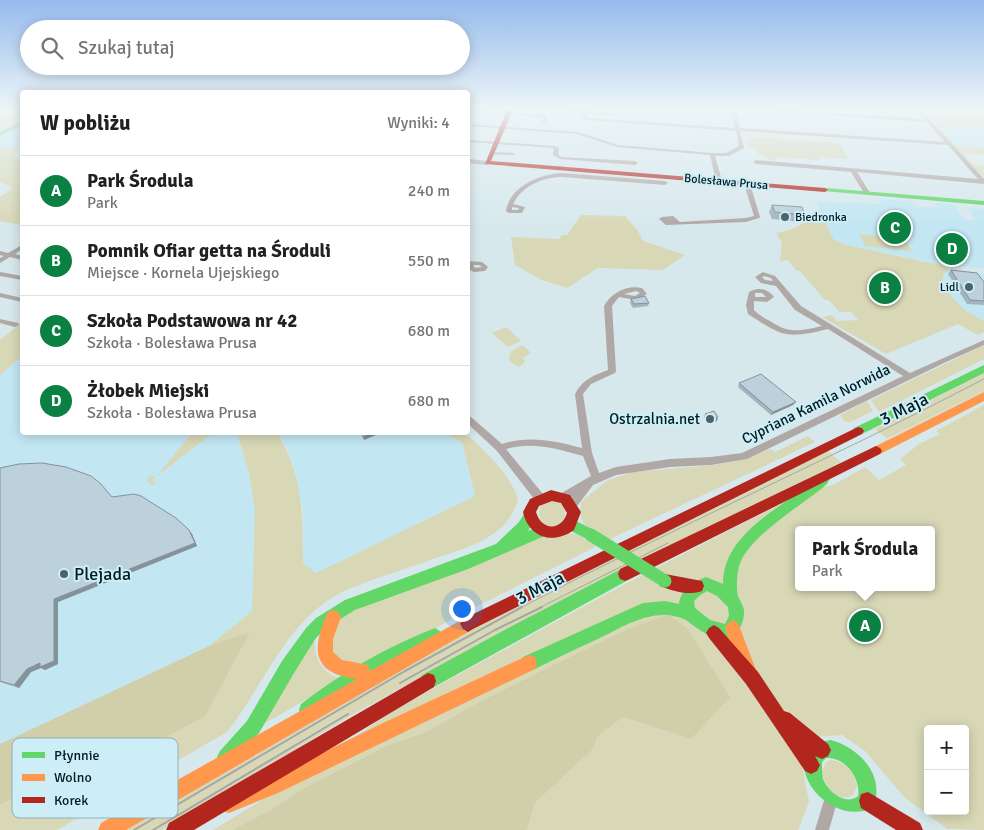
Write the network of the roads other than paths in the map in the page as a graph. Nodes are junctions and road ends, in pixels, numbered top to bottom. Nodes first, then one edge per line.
1 (483, 149) edge
2 (493, 149) edge
3 (536, 149) edge
4 (557, 149) edge
5 (649, 149) edge
6 (740, 149) edge
7 (952, 149) edge
8 (491, 153) junction
9 (513, 154) dead end
10 (712, 154) junction
11 (470, 160) edge
12 (756, 162) dead end
13 (635, 163) dead end
14 (853, 170) junction
15 (719, 181) junction
16 (983, 182) edge
17 (665, 183) dead end
18 (747, 184) junction
19 (867, 193) junction
20 (984, 203) edge
21 (510, 205) dead end
22 (679, 224) dead end
23 (20, 249) edge
24 (0, 253) edge
25 (10, 255) junction
26 (20, 258) edge
27 (0, 261) edge
28 (0, 274) edge
29 (20, 278) edge
30 (0, 295) edge
31 (619, 295) dead end
32 (20, 300) edge
33 (0, 321) edge
34 (15, 325) dead end
35 (828, 327) junction
36 (984, 342) edge
37 (984, 369) edge
38 (909, 376) junction
39 (984, 396) edge
40 (470, 421) edge
41 (500, 448) junction
42 (587, 453) junction
43 (830, 473) junction
44 (596, 478) junction
45 (539, 497) junction
46 (562, 498) junction
47 (571, 506) junction
48 (530, 518) junction
49 (572, 525) junction
50 (542, 531) junction
51 (497, 549) junction
52 (665, 581) junction
53 (697, 586) junction
54 (731, 597) junction
55 (687, 607) junction
56 (334, 614) junction
57 (732, 628) junction
58 (454, 631) junction
59 (714, 633) junction
60 (364, 671) junction
61 (752, 678) junction
62 (770, 706) junction
63 (286, 728) junction
64 (822, 750) junction
65 (811, 765) junction
66 (212, 770) junction
67 (178, 790) edge
68 (868, 801) junction
69 (830, 802) junction
70 (197, 817) junction
71 (129, 818) edge
72 (108, 830) edge
73 (176, 830) edge
74 (822, 830) edge
75 (913, 830) edge

1 - 8 street
2 - 8 main road
3 - 8 street
4 - 13 street
5 - 10 street
6 - 10 street
7 - 16 street
8 - 9 street
8 - 11 street, Bolesława Prusa
8 - 15 main road, Bolesława Prusa
10 - 15 street
12 - 14 street
14 - 16 street
14 - 19 street
15 - 18 main road, Bolesława Prusa
17 - 21 street
18 - 19 main road, Bolesława Prusa
18 - 22 street
19 - 20 main road, Bolesława Prusa
23 - 25 street
24 - 25 street
25 - 26 street
25 - 27 street
28 - 29 street
30 - 32 street
31 - 42 street
33 - 34 street
35 - 35 street
35 - 38 street
36 - 38 street, Cypriana Kamila Norwida
37 - 58 main road, 3 Maja
38 - 44 street, Cypriana Kamila Norwida
39 - 43 main road, 3 Maja
40 - 41 street
41 - 42 street
41 - 45 street
42 - 44 street
43 - 54 main road
43 - 70 main road, 3 Maja
44 - 46 street, Cypriana Kamila Norwida
44 - 47 street, Cypriana Kamila Norwida
45 - 46 main road
45 - 48 main road
46 - 47 main road
47 - 49 main road
48 - 50 main road
48 - 51 main road
49 - 50 main road
49 - 52 main road, bridge
50 - 51 main road
51 - 56 main road
52 - 53 main road
52 - 55 main road
53 - 54 main road
53 - 55 main road
54 - 57 main road
55 - 59 main road
55 - 70 main road
56 - 60 main road
56 - 66 main road
57 - 59 main road
57 - 61 main road
58 - 60 main road
58 - 63 main road, 3 Maja
59 - 61 main road
60 - 63 main road
61 - 62 main road
62 - 64 main road
62 - 65 main road
63 - 66 main road, 3 Maja
64 - 65 main road
64 - 68 main road
65 - 69 main road
66 - 67 main road, 3 Maja
68 - 69 main road
68 - 75 main road
69 - 74 street
70 - 73 main road, 3 Maja
71 - 72 main road, 3 Maja

